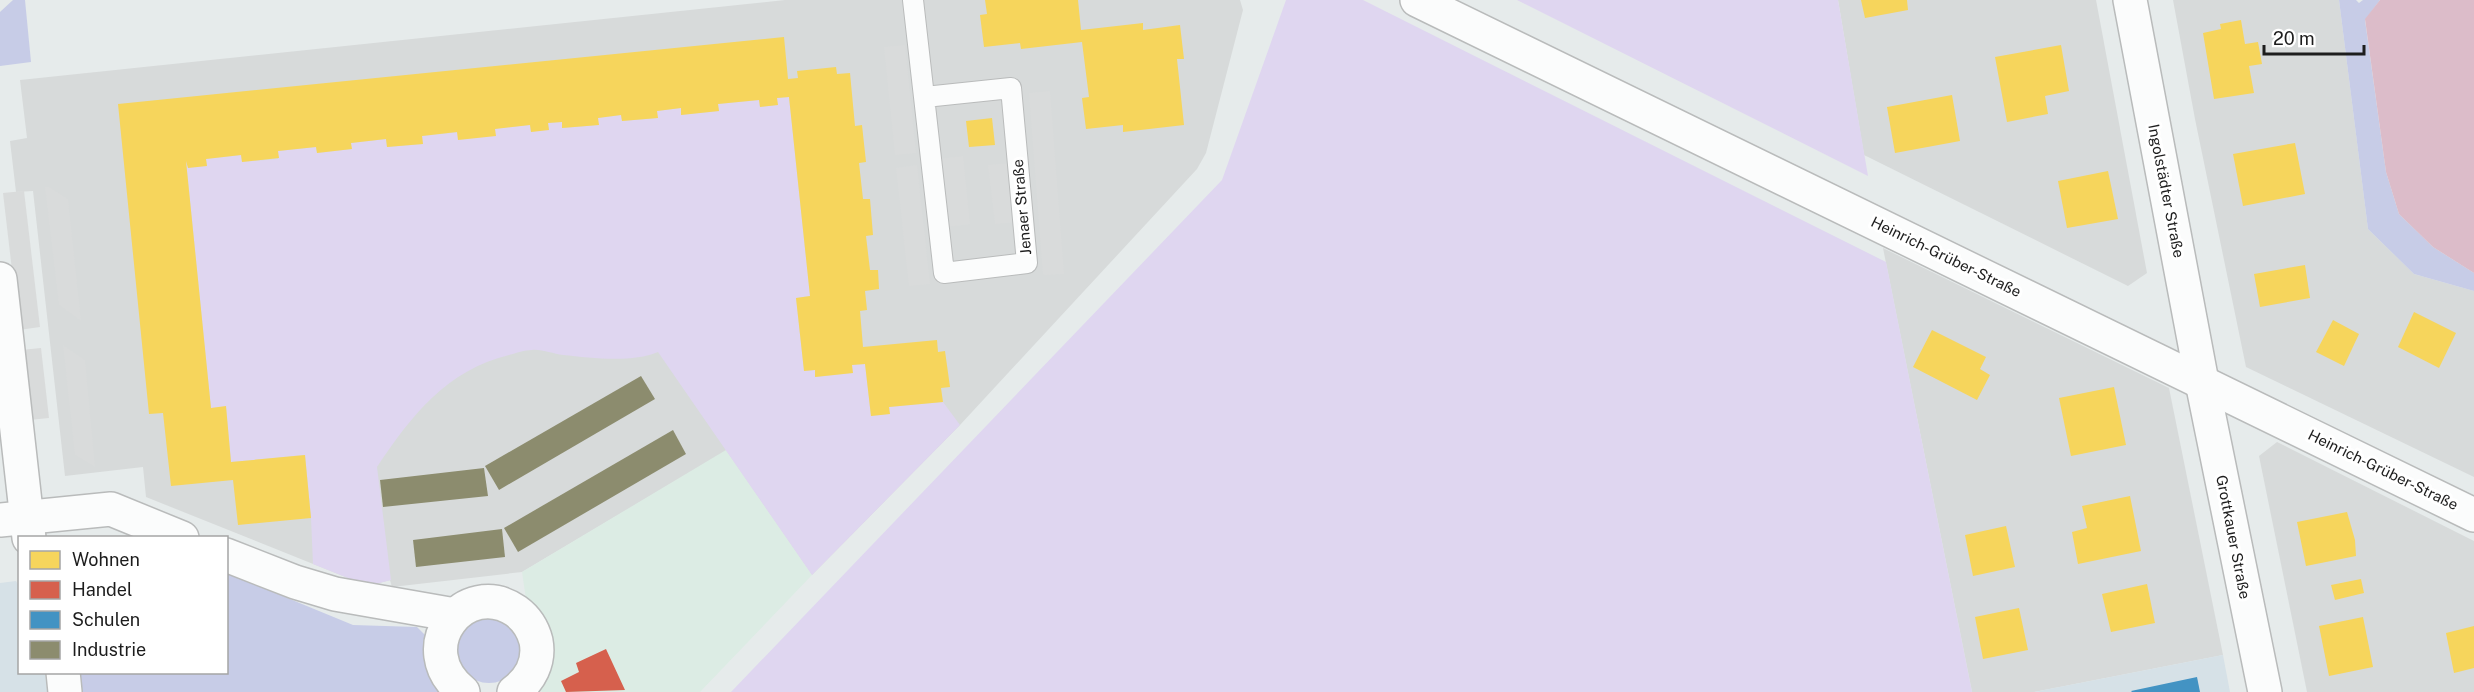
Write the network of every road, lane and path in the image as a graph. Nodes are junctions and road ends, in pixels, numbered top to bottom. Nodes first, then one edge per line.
1 (914, 0) edge
2 (1417, 0) edge
3 (2130, 0) edge
4 (925, 97) junction
5 (0, 279) edge
6 (2202, 382) junction
7 (2474, 515) edge
8 (18, 525) edge
9 (179, 536) edge
10 (228, 556) edge
11 (455, 615) junction
12 (63, 674) edge
13 (65, 692) edge
14 (463, 692) edge
15 (514, 692) edge
16 (2265, 692) edge

1 - 4 lane, Jenaer Straße
2 - 6 street, Heinrich-Grüber-Straße
3 - 6 street, Ingolstädter Straße
4 - 4 lane, Jenaer Straße
5 - 8 street
6 - 7 street, Heinrich-Grüber-Straße
6 - 16 street, Grottkauer Straße
8 - 9 street
10 - 11 street
11 - 14 street
11 - 15 street
12 - 13 street

